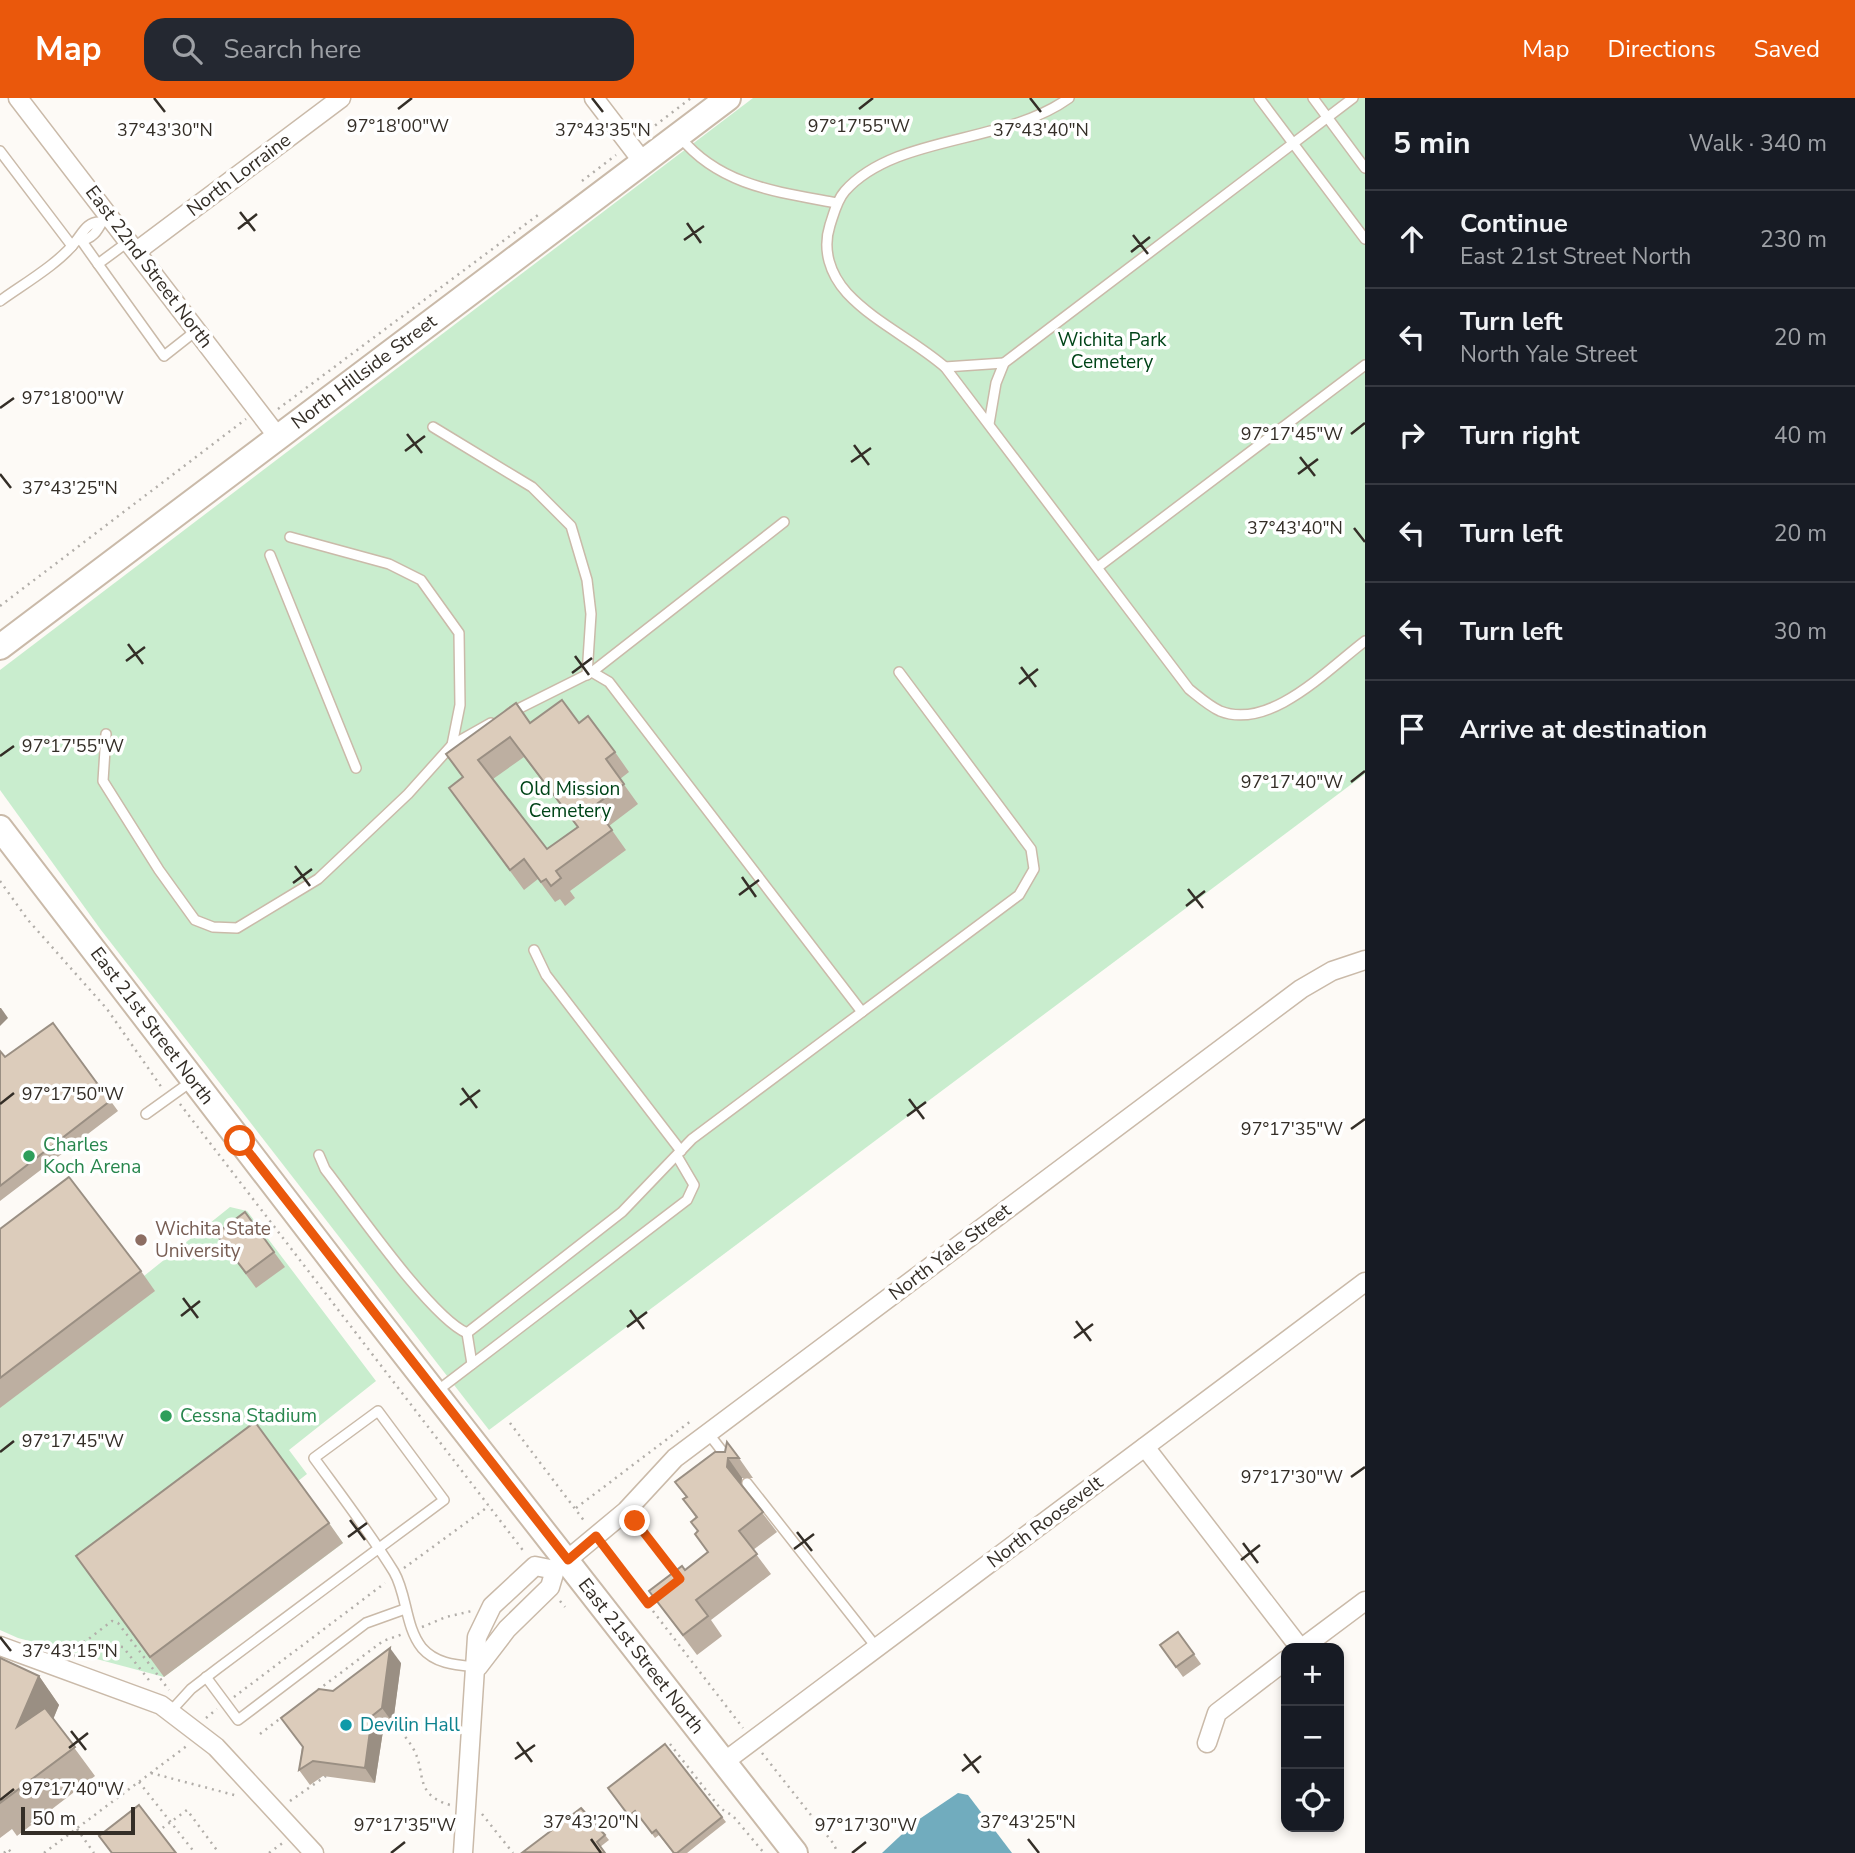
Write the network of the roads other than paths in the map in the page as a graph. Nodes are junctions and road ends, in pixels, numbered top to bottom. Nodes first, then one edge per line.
1 (18, 98) edge
2 (341, 98) edge
3 (594, 98) edge
4 (728, 98) edge
5 (1069, 98) edge
6 (1259, 98) edge
7 (1313, 98) edge
8 (1353, 98) edge
9 (1328, 117) junction
10 (678, 135) junction
11 (1293, 143) junction
12 (0, 151) edge
13 (636, 154) junction
14 (1365, 168) edge
15 (837, 203) junction
16 (105, 219) junction
17 (1365, 239) edge
18 (77, 242) junction
19 (133, 246) junction
20 (98, 264) junction
21 (0, 301) edge
22 (197, 330) junction
23 (1004, 363) junction
24 (1365, 365) edge
25 (944, 367) junction
26 (989, 424) junction
27 (433, 427) dead end
28 (278, 437) junction
29 (784, 522) dead end
30 (290, 537) dead end
31 (270, 555) dead end
32 (1098, 567) junction
33 (1365, 641) edge
34 (0, 647) edge
35 (898, 672) dead end
36 (590, 673) junction
37 (106, 734) dead end
38 (452, 745) junction
39 (356, 768) dead end
40 (0, 828) edge
41 (534, 950) dead end
42 (1365, 960) edge
43 (862, 1012) junction
44 (194, 1080) junction
45 (146, 1114) dead end
46 (679, 1154) junction
47 (319, 1155) dead end
48 (1365, 1282) edge
49 (467, 1333) junction
50 (472, 1364) junction
51 (435, 1392) junction
52 (708, 1433) junction
53 (1145, 1447) junction
54 (734, 1467) edge
55 (747, 1483) dead end
56 (379, 1548) junction
57 (561, 1565) junction
58 (1365, 1601) edge
59 (405, 1609) junction
60 (1297, 1643) edge
61 (1308, 1643) edge
62 (0, 1646) edge
63 (877, 1648) junction
64 (1281, 1664) edge
65 (478, 1667) junction
66 (206, 1677) junction
67 (172, 1704) junction
68 (1207, 1743) dead end
69 (724, 1762) junction
70 (314, 1853) edge
71 (463, 1853) edge
72 (794, 1853) edge

1 - 16 street, East 22nd Street North
2 - 19 street, North Lorraine
3 - 13 street
4 - 10 main road, North Hillside Street
5 - 15 lane
6 - 11 lane
7 - 9 lane
8 - 9 lane
9 - 11 lane
9 - 14 lane
10 - 13 main road, North Hillside Street
10 - 15 lane
11 - 17 lane
11 - 23 lane
12 - 18 lane
13 - 28 main road, North Hillside Street
15 - 25 lane
16 - 18 lane
16 - 19 street, East 22nd Street North
18 - 20 lane
18 - 21 lane
19 - 20 lane
19 - 22 street, East 22nd Street North
20 - 22 lane
22 - 28 street, East 22nd Street North
23 - 25 lane
23 - 26 lane
24 - 32 lane
25 - 26 lane
26 - 32 lane
27 - 36 lane
28 - 34 main road, North Hillside Street
29 - 36 lane
30 - 38 lane
31 - 39 lane
32 - 33 lane
35 - 43 lane
36 - 38 lane
36 - 43 lane
37 - 38 lane
40 - 44 main road, East 21st Street North
41 - 46 lane
42 - 52 street, North Yale Street
43 - 46 lane
44 - 45 lane
44 - 51 main road, East 21st Street North
46 - 49 lane
46 - 50 lane
47 - 49 lane
48 - 53 street, North Roosevelt
49 - 50 lane
50 - 51 lane
51 - 57 main road, East 21st Street North
52 - 54 lane
52 - 57 street, North Yale Street
53 - 60 street
53 - 63 street, North Roosevelt
55 - 63 lane
56 - 56 lane
56 - 59 lane
56 - 66 lane
57 - 65 street, North Yale Street
57 - 65 street, North Yale Street
57 - 69 main road, East 21st Street North
58 - 61 street
59 - 65 lane
59 - 66 lane
62 - 67 street
63 - 69 street, North Roosevelt
64 - 68 street
65 - 71 street, North Yale Street
66 - 67 lane
67 - 70 street
69 - 72 main road, East 21st Street North

